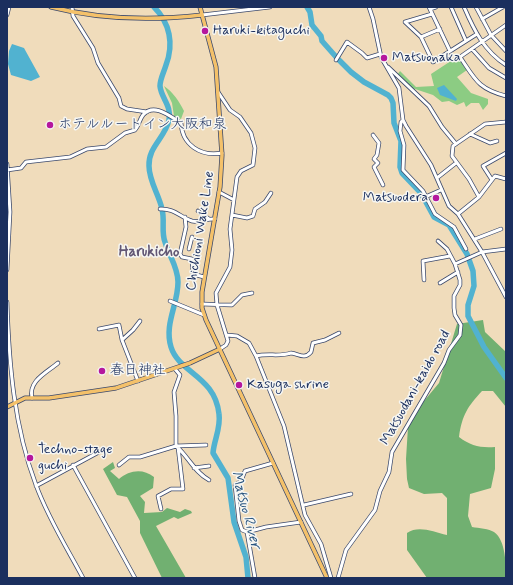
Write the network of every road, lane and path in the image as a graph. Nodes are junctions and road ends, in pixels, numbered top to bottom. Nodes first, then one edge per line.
1 (9, 7) edge
2 (50, 7) edge
3 (72, 7) edge
4 (200, 7) edge
5 (270, 7) edge
6 (369, 7) edge
7 (436, 7) edge
8 (451, 7) edge
9 (464, 7) edge
10 (476, 7) edge
11 (503, 7) edge
12 (429, 8) edge
13 (72, 12) junction
14 (202, 14) junction
15 (432, 14) junction
16 (7, 15) edge
17 (482, 19) junction
18 (506, 25) edge
19 (440, 29) junction
20 (477, 34) junction
21 (491, 35) junction
22 (421, 37) junction
23 (466, 41) junction
24 (482, 42) junction
25 (506, 45) edge
26 (502, 48) junction
27 (472, 49) junction
28 (450, 51) junction
29 (506, 51) edge
30 (380, 54) junction
31 (336, 60) dead end
32 (384, 62) junction
33 (506, 65) edge
34 (506, 78) edge
35 (218, 92) junction
36 (506, 96) edge
37 (147, 112) junction
38 (403, 120) junction
39 (506, 122) edge
40 (470, 134) junction
41 (373, 135) dead end
42 (497, 141) dead end
43 (456, 144) junction
44 (222, 153) junction
45 (506, 153) edge
46 (456, 163) junction
47 (7, 164) edge
48 (7, 170) edge
49 (437, 178) junction
50 (506, 179) edge
51 (492, 180) junction
52 (383, 185) dead end
53 (441, 190) junction
54 (219, 192) junction
55 (270, 193) dead end
56 (479, 197) junction
57 (425, 198) junction
58 (234, 200) junction
59 (160, 210) dead end
60 (198, 211) dead end
61 (458, 214) junction
62 (232, 215) junction
63 (185, 217) junction
64 (209, 219) junction
65 (215, 219) junction
66 (501, 229) dead end
67 (192, 236) dead end
68 (475, 239) junction
69 (183, 241) junction
70 (438, 241) dead end
71 (190, 243) junction
72 (189, 249) dead end
73 (466, 249) dead end
74 (506, 249) edge
75 (482, 252) junction
76 (450, 256) junction
77 (455, 264) junction
78 (192, 266) junction
79 (198, 267) dead end
80 (7, 270) edge
81 (458, 272) junction
82 (204, 277) junction
83 (424, 280) dead end
84 (440, 283) dead end
85 (252, 293) dead end
86 (506, 297) edge
87 (171, 301) dead end
88 (7, 302) edge
89 (202, 304) junction
90 (217, 305) junction
91 (204, 315) junction
92 (140, 321) dead end
93 (99, 329) dead end
94 (339, 333) dead end
95 (228, 335) junction
96 (122, 340) junction
97 (220, 349) junction
98 (256, 356) junction
99 (58, 362) dead end
100 (176, 368) junction
101 (138, 381) junction
102 (32, 398) junction
103 (15, 403) junction
104 (7, 407) edge
105 (206, 445) dead end
106 (177, 446) junction
107 (99, 452) dead end
108 (273, 464) junction
109 (73, 465) junction
110 (119, 465) dead end
111 (209, 466) dead end
112 (194, 468) junction
113 (209, 480) dead end
114 (36, 486) junction
115 (350, 494) dead end
116 (304, 505) junction
117 (161, 509) dead end
118 (300, 522) junction
119 (247, 532) junction
120 (83, 578) edge
121 (135, 578) edge
122 (255, 578) edge
123 (327, 578) edge
124 (331, 578) edge
125 (338, 578) edge

1 - 16 street
2 - 13 main road
3 - 13 street
4 - 14 main road, Chichioni Wake Line
5 - 14 street
6 - 30 street
7 - 12 street
8 - 23 street
9 - 20 street
10 - 17 street
11 - 17 street
12 - 15 street
13 - 14 main road
13 - 37 street
14 - 35 main road, Chichioni Wake Line
15 - 19 street
15 - 22 street
17 - 21 street
18 - 21 street
19 - 22 street
19 - 28 street
20 - 23 street
20 - 24 street
21 - 24 street
21 - 26 street
22 - 28 street
23 - 28 street
24 - 27 street
24 - 33 street
25 - 26 street
26 - 29 street
27 - 34 street
27 - 36 street
30 - 31 street
30 - 32 street
32 - 38 street
32 - 43 street
35 - 44 main road, Chichioni Wake Line
35 - 58 street
37 - 44 street
37 - 48 street
38 - 49 street
38 - 57 street
39 - 40 street
40 - 42 street
40 - 43 street
41 - 52 street
43 - 46 street
44 - 54 main road, Chichioni Wake Line
45 - 51 street
46 - 49 street
46 - 56 street
47 - 48 street
48 - 80 street
49 - 53 street
50 - 51 street
51 - 56 street
53 - 57 street
53 - 61 street
54 - 58 street
54 - 65 main road, Chichioni Wake Line
55 - 62 street
56 - 61 street
57 - 73 street
58 - 62 street
59 - 63 street
60 - 64 street
61 - 68 street
62 - 90 street
63 - 64 street
63 - 69 street
64 - 65 street
65 - 82 main road, Chichioni Wake Line
66 - 68 street
67 - 71 street
68 - 75 street
69 - 71 street
69 - 78 street
70 - 76 street, Matsuodani-kaido road
71 - 72 street
74 - 75 street
75 - 77 street
75 - 86 street
76 - 77 street, Matsuodani-kaido road
76 - 83 street
77 - 81 street, Matsuodani-kaido road
78 - 79 street
78 - 82 street
81 - 84 street
81 - 125 street, Matsuodani-kaido road
82 - 89 main road, Chichioni Wake Line
85 - 90 street
87 - 91 street
88 - 103 street
89 - 90 street
89 - 91 main road, Chichioni Wake Line
90 - 95 street
91 - 97 main road, Chichioni Wake Line
92 - 96 street
93 - 96 street
94 - 98 street
95 - 97 street
95 - 98 street
96 - 101 street
97 - 100 main road
97 - 108 main road, Chichioni Wake Line
98 - 116 street
99 - 102 street
100 - 101 main road
100 - 106 street
101 - 102 main road
102 - 103 main road
103 - 104 main road
103 - 114 street
105 - 106 street
106 - 110 street
106 - 112 street
106 - 117 street
107 - 109 street
108 - 118 main road, Chichioni Wake Line
108 - 119 street
109 - 114 street
109 - 121 street
111 - 112 street
112 - 113 street
114 - 120 street
115 - 116 street
116 - 124 street
118 - 119 street
118 - 123 main road, Chichioni Wake Line
119 - 122 street

